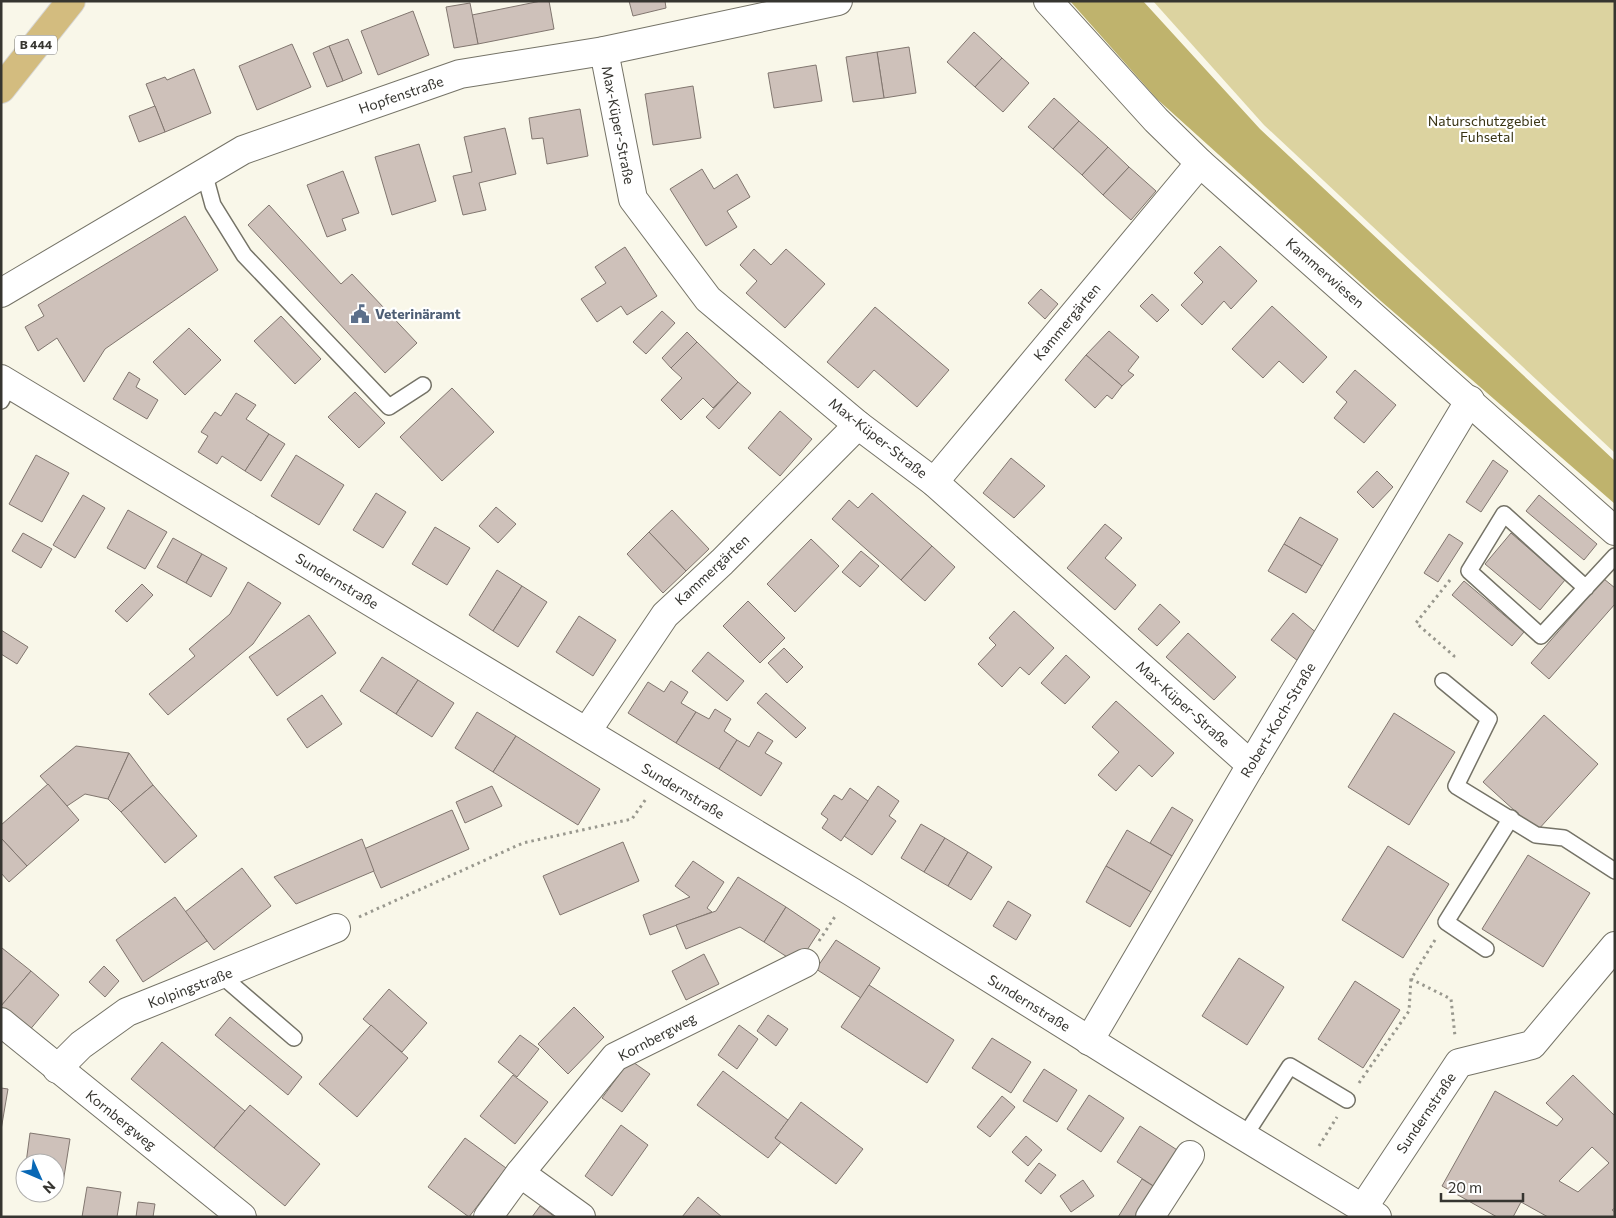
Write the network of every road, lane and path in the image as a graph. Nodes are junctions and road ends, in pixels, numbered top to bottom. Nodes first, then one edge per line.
1 (70, 1) edge
2 (1048, 1) edge
3 (826, 2) edge
4 (604, 51) junction
5 (1, 89) edge
6 (1200, 163) junction
7 (204, 172) junction
8 (1, 293) edge
9 (423, 385) dead end
10 (4, 388) edge
11 (1470, 400) junction
12 (858, 425) junction
13 (934, 482) junction
14 (1615, 531) edge
15 (1615, 556) edge
16 (1469, 571) junction
17 (1586, 588) junction
18 (1443, 681) joint
19 (587, 731) junction
20 (1251, 765) junction
21 (661, 778) junction
22 (1510, 818) junction
23 (1615, 871) edge
24 (852, 892) junction
25 (1446, 922) junction
26 (336, 928) joint
27 (1615, 946) edge
28 (1486, 949) dead end
29 (804, 963) joint
30 (222, 976) junction
31 (1410, 979) junction
32 (1, 1022) edge
33 (294, 1038) dead end
34 (1089, 1041) junction
35 (1459, 1063) junction
36 (57, 1069) junction
37 (1347, 1100) junction
38 (1244, 1137) junction
39 (1319, 1146) dead end
40 (1190, 1155) dead end
41 (520, 1173) junction
42 (228, 1211) edge
43 (1370, 1212) edge
44 (488, 1217) edge
45 (581, 1217) edge
46 (1150, 1217) edge

1 - 5 main road, B 444
2 - 6 street, Kammerwiesen
3 - 4 street, Hopfenstraße
4 - 7 street, Hopfenstraße
4 - 12 street, Max-Küper-Straße
6 - 11 street, Kammerwiesen
6 - 13 street, Kammergärten
7 - 8 street, Hopfenstraße
7 - 9 lane
10 - 19 street, Sundernstraße
11 - 14 street, Kammerwiesen
11 - 20 street, Robert-Koch-Straße
12 - 13 street, Max-Küper-Straße
12 - 19 street, Kammergärten
13 - 20 street, Max-Küper-Straße
15 - 17 lane
16 - 17 lane
16 - 17 lane
16 - 18 path
18 - 22 lane
19 - 21 street, Sundernstraße
20 - 34 street, Robert-Koch-Straße
21 - 24 street, Sundernstraße
21 - 26 path
22 - 23 lane
22 - 25 lane
24 - 29 path
24 - 34 street, Sundernstraße
25 - 28 lane
25 - 31 path
26 - 30 street, Kolpingstraße
27 - 35 street, Sundernstraße
29 - 41 street, Kornbergweg
30 - 33 lane
30 - 36 street, Kolpingstraße
31 - 35 path
31 - 37 path
32 - 36 street, Kornbergweg
34 - 38 street, Sundernstraße
35 - 43 street, Sundernstraße
36 - 42 street, Kornbergweg
37 - 38 lane
37 - 39 path
38 - 43 street, Sundernstraße
40 - 46 street
41 - 44 street, Kornbergweg
41 - 45 street

